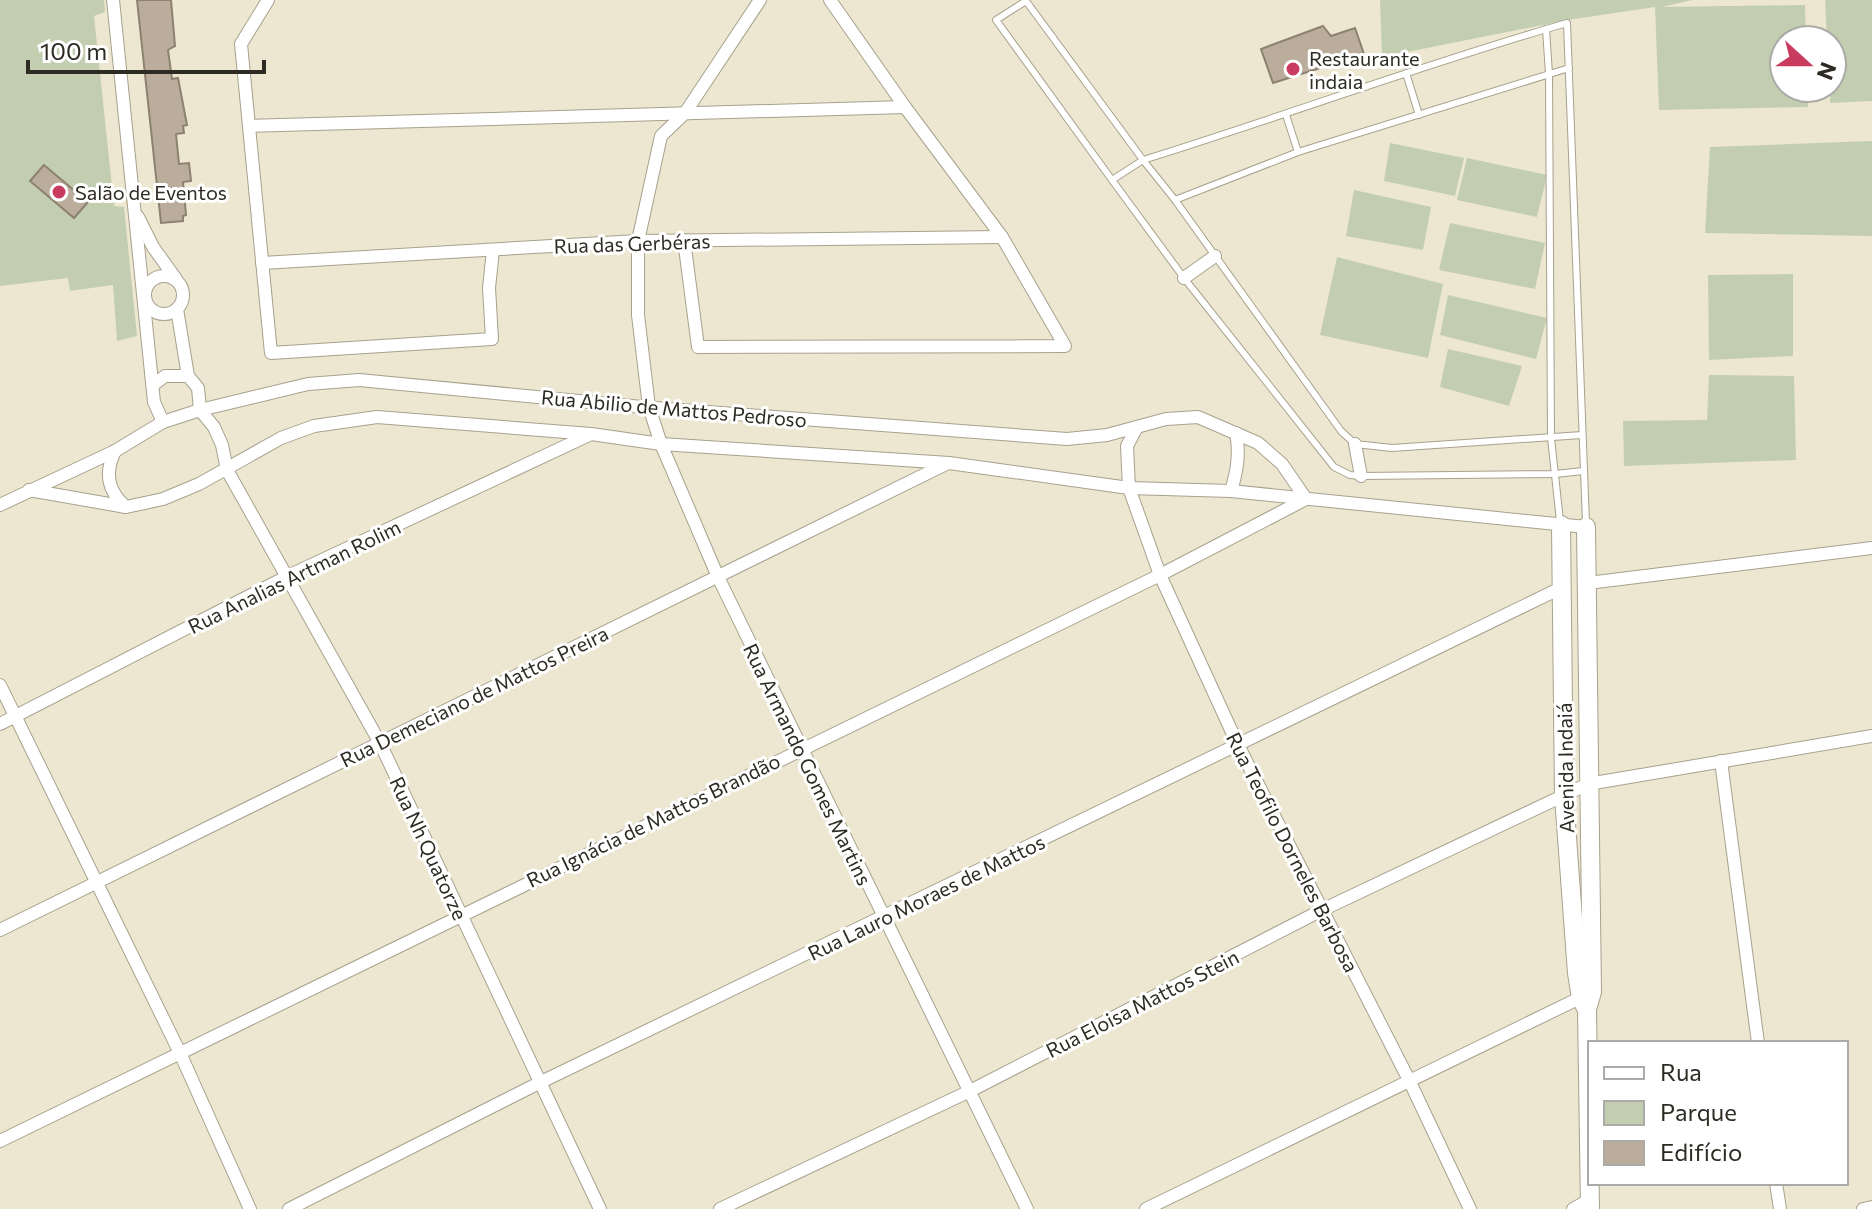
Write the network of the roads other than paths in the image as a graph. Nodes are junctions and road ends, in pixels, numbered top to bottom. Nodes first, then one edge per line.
1 (113, 0) edge
2 (268, 0) edge
3 (760, 0) edge
4 (830, 0) edge
5 (1546, 29) junction
6 (1569, 68) junction
7 (1406, 73) junction
8 (1549, 74) junction
9 (905, 107) junction
10 (685, 113) junction
11 (1286, 115) junction
12 (1419, 115) junction
13 (249, 126) junction
14 (1298, 152) junction
15 (1143, 160) junction
16 (1112, 180) junction
17 (1175, 200) junction
18 (133, 207) junction
19 (1002, 237) junction
20 (684, 240) junction
21 (633, 241) junction
22 (493, 250) junction
23 (1215, 256) junction
24 (262, 263) junction
25 (1184, 278) junction
26 (179, 284) junction
27 (146, 300) junction
28 (177, 309) junction
29 (188, 376) junction
30 (153, 385) junction
31 (646, 407) junction
32 (200, 410) junction
33 (163, 422) junction
34 (1136, 429) junction
35 (1236, 433) junction
36 (591, 434) junction
37 (1582, 435) junction
38 (1551, 438) junction
39 (661, 444) junction
40 (1355, 444) junction
41 (115, 451) junction
42 (949, 463) junction
43 (227, 470) junction
44 (1583, 471) junction
45 (1555, 474) junction
46 (1361, 476) junction
47 (1129, 488) junction
48 (29, 490) junction
49 (1231, 491) junction
50 (1306, 499) junction
51 (0, 505) edge
52 (126, 507) junction
53 (1561, 525) junction
54 (1586, 527) junction
55 (1872, 548) edge
56 (1160, 575) junction
57 (288, 576) junction
58 (718, 577) junction
59 (1588, 583) junction
60 (1563, 587) junction
61 (0, 685) edge
62 (15, 716) junction
63 (0, 724) edge
64 (1872, 736) edge
65 (380, 743) junction
66 (1237, 743) junction
67 (800, 749) junction
68 (1721, 761) junction
69 (1588, 784) junction
70 (1564, 797) junction
71 (97, 882) junction
72 (1322, 910) junction
73 (460, 915) junction
74 (884, 918) junction
75 (0, 930) edge
76 (1586, 1000) junction
77 (1758, 1041) edge
78 (180, 1053) junction
79 (1409, 1080) junction
80 (539, 1083) junction
81 (970, 1091) junction
82 (0, 1141) edge
83 (1776, 1185) edge
84 (1584, 1206) edge
85 (1872, 1207) edge
86 (250, 1209) edge
87 (289, 1209) edge
88 (600, 1209) edge
89 (720, 1209) edge
90 (1027, 1209) edge
91 (1146, 1209) edge
92 (1470, 1209) edge
93 (1780, 1209) edge
94 (1863, 1209) edge

1 - 18 street
2 - 13 street
3 - 10 street, Rua Armando Gomes Martins
4 - 9 street
5 - 6 lane
5 - 7 lane
5 - 8 lane
6 - 8 lane
6 - 37 lane
7 - 11 lane
7 - 12 lane
8 - 12 lane
8 - 38 lane
9 - 10 street
9 - 19 street
10 - 13 street
10 - 21 street, Rua Armando Gomes Martins
11 - 14 lane
11 - 15 lane
12 - 14 lane
13 - 24 street
14 - 17 lane
15 - 16 lane
15 - 16 lane
15 - 17 lane
16 - 25 lane
17 - 23 lane
18 - 26 street
18 - 27 street
19 - 20 street, Rua das Gerbéras
19 - 20 street
20 - 21 street, Rua das Gerbéras
21 - 22 street, Rua das Gerbéras
21 - 31 street, Rua Armando Gomes Martins
22 - 24 street, Rua das Gerbéras
22 - 24 street
23 - 25 street
23 - 40 lane
25 - 46 lane
26 - 27 street
26 - 28 street
27 - 28 street
27 - 30 street
28 - 29 street
29 - 30 street
29 - 32 street
30 - 33 street
31 - 32 street, Rua Abilio de Mattos Pedroso
31 - 34 street, Rua Abilio de Mattos Pedroso
31 - 39 street, Rua Armando Gomes Martins
32 - 33 street, Rua Abilio de Mattos Pedroso
32 - 43 street, Rua Nh Quatorze
33 - 41 street, Rua Abilio de Mattos Pedroso
34 - 35 street, Rua Abilio de Mattos Pedroso
34 - 47 street, Rua Teofilo Dorneles Barbosa
35 - 49 street
35 - 50 street, Rua Abilio de Mattos Pedroso
36 - 39 street, Rua Abilio de Mattos Pedroso
36 - 43 street, Rua Abilio de Mattos Pedroso
36 - 57 street, Rua Analias Artman Rolim
37 - 38 lane
37 - 44 lane
38 - 40 lane
38 - 45 lane
39 - 42 street, Rua Abilio de Mattos Pedroso
39 - 58 street, Rua Armando Gomes Martins
40 - 46 street
41 - 48 street, Rua Abilio de Mattos Pedroso
41 - 52 street
42 - 47 street, Rua Abilio de Mattos Pedroso
42 - 58 street, Rua Demeciano de Mattos Preira
43 - 52 street, Rua Abilio de Mattos Pedroso
43 - 57 street, Rua Nh Quatorze
44 - 45 lane
44 - 54 lane
45 - 46 lane
45 - 53 lane
47 - 49 street, Rua Abilio de Mattos Pedroso
47 - 56 street, Rua Teofilo Dorneles Barbosa
48 - 51 street, Rua Abilio de Mattos Pedroso
48 - 52 street, Rua Abilio de Mattos Pedroso
49 - 50 street, Rua Abilio de Mattos Pedroso
50 - 53 street, Rua Abilio de Mattos Pedroso
50 - 56 street, Rua Ignácia de Mattos Brandão
53 - 54 street, Rua Abilio de Mattos Pedroso
53 - 60 street, Avenida Indaiá
54 - 59 street, Avenida Indaiá
55 - 59 street
56 - 66 street, Rua Teofilo Dorneles Barbosa
56 - 67 street, Rua Ignácia de Mattos Brandão
57 - 62 street, Rua Analias Artman Rolim
57 - 65 street, Rua Nh Quatorze
58 - 65 street, Rua Demeciano de Mattos Preira
58 - 67 street, Rua Armando Gomes Martins
59 - 69 street, Avenida Indaiá
60 - 66 street, Rua Lauro Moraes de Mattos
60 - 70 street, Avenida Indaiá
61 - 62 street
62 - 63 street, Rua Analias Artman Rolim
62 - 71 street
64 - 68 street, Rua Eloisa Mattos Stein
65 - 71 street, Rua Demeciano de Mattos Preira
65 - 73 street, Rua Nh Quatorze
66 - 72 street, Rua Teofilo Dorneles Barbosa
66 - 74 street, Rua Lauro Moraes de Mattos
67 - 73 street, Rua Ignácia de Mattos Brandão
67 - 74 street, Rua Armando Gomes Martins
68 - 69 street, Rua Eloisa Mattos Stein
68 - 77 street
69 - 70 street, Rua Eloisa Mattos Stein
69 - 76 street, Avenida Indaiá
70 - 72 street, Rua Eloisa Mattos Stein
70 - 76 street, Avenida Indaiá
71 - 75 street, Rua Demeciano de Mattos Preira
71 - 78 street
72 - 79 street, Rua Teofilo Dorneles Barbosa
72 - 81 street, Rua Eloisa Mattos Stein
73 - 78 street, Rua Ignácia de Mattos Brandão
73 - 80 street, Rua Nh Quatorze
74 - 80 street, Rua Lauro Moraes de Mattos
74 - 81 street, Rua Armando Gomes Martins
76 - 79 street
76 - 84 street, Avenida Indaiá
78 - 82 street, Rua Ignácia de Mattos Brandão
78 - 86 street
79 - 91 street
79 - 92 street, Rua Teofilo Dorneles Barbosa
80 - 87 street, Rua Lauro Moraes de Mattos
80 - 88 street, Rua Nh Quatorze
81 - 89 street, Rua Eloisa Mattos Stein
81 - 90 street, Rua Armando Gomes Martins
83 - 93 street
85 - 94 street

